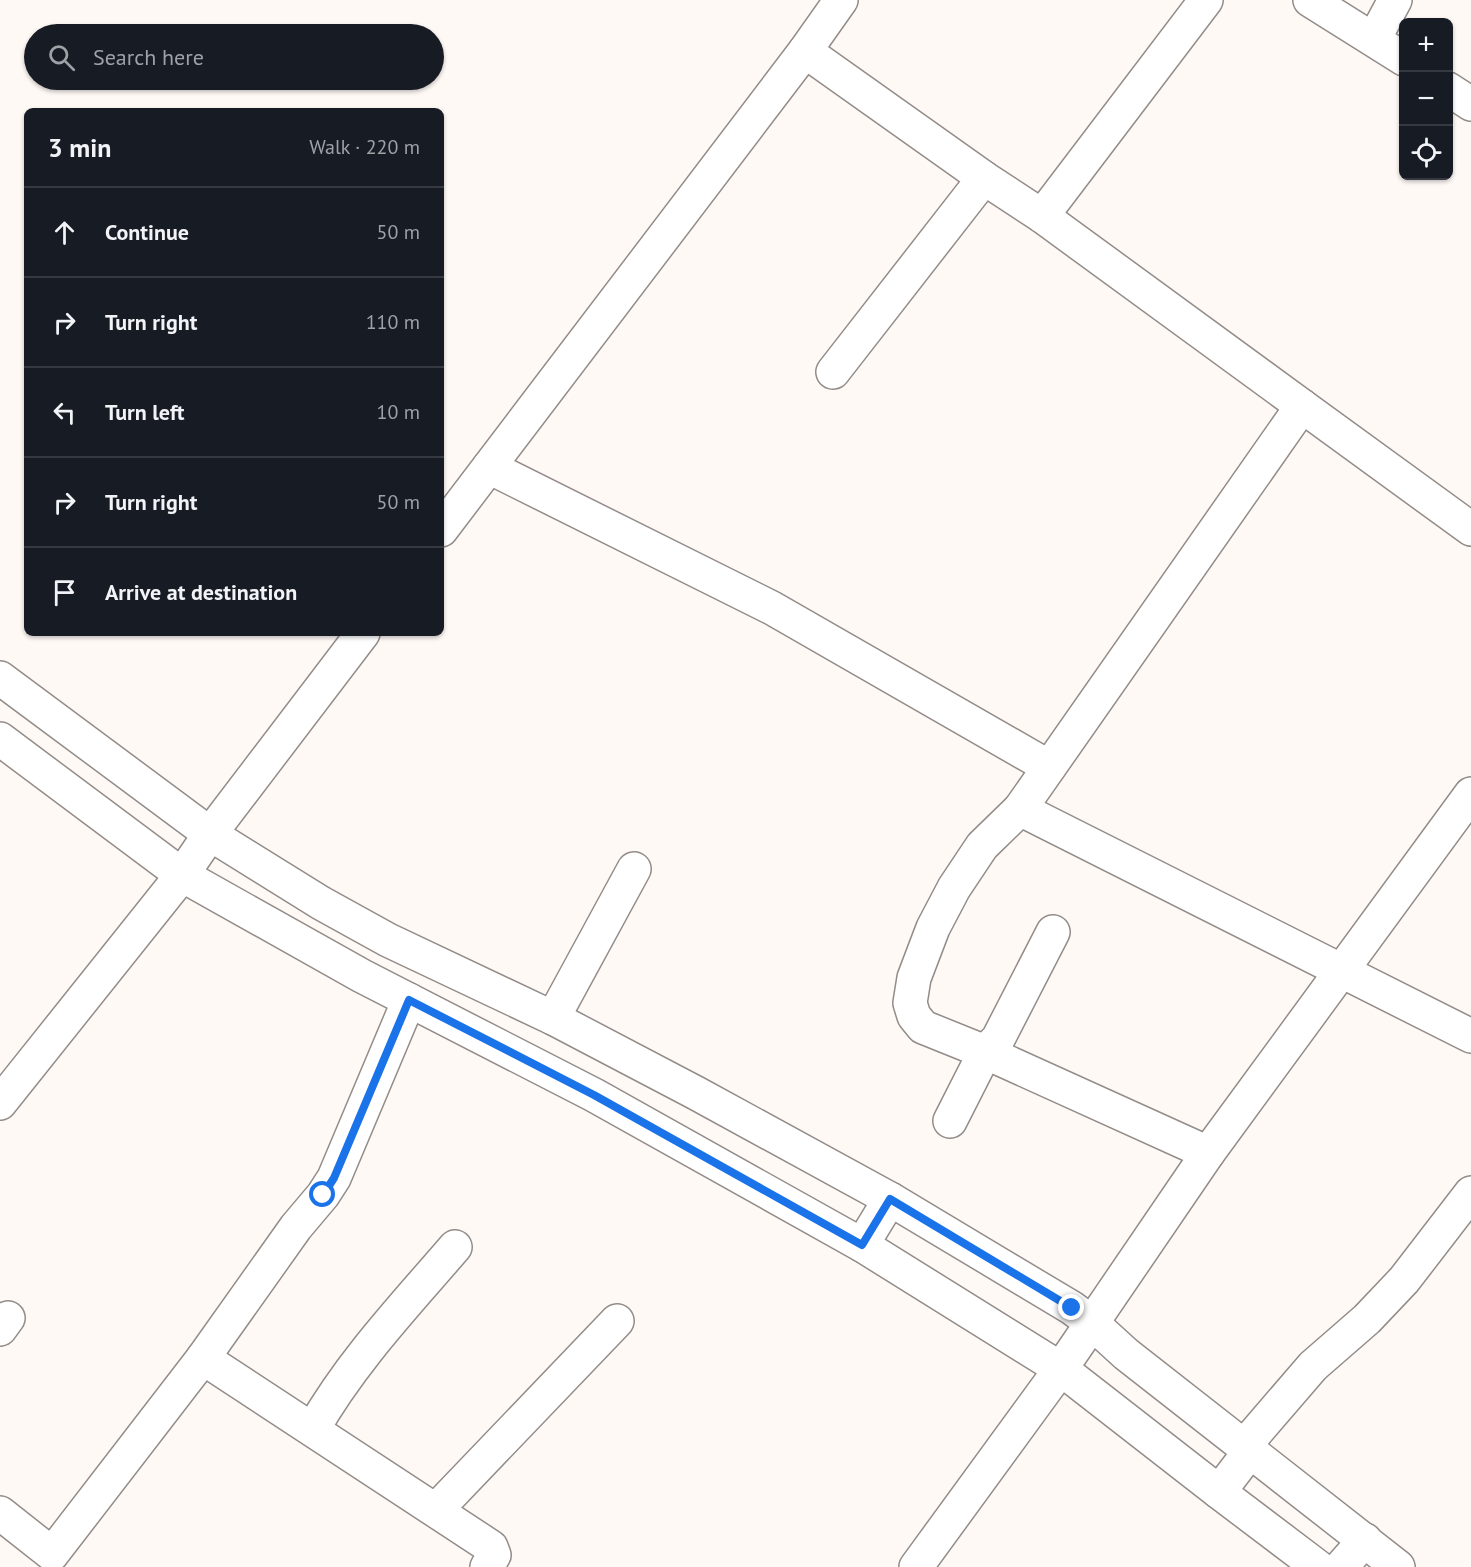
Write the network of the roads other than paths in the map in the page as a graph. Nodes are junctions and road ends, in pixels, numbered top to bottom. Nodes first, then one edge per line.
1 (841, 0) edge
2 (1206, 0) edge
3 (1310, 0) edge
4 (1395, 0) edge
5 (1374, 39) junction
6 (805, 51) junction
7 (1399, 56) edge
8 (1453, 92) edge
9 (1471, 104) edge
10 (984, 178) junction
11 (1042, 216) junction
12 (834, 372) dead end
13 (1302, 406) junction
14 (489, 467) junction
15 (444, 526) edge
16 (1471, 529) edge
17 (361, 636) edge
18 (10, 698) edge
19 (0, 740) edge
20 (1049, 767) junction
21 (1471, 795) edge
22 (1020, 809) junction
23 (208, 836) junction
24 (634, 869) dead end
25 (184, 873) junction
26 (1053, 932) dead end
27 (1341, 970) junction
28 (409, 1000) junction
29 (469, 1007) junction
30 (553, 1018) junction
31 (1471, 1036) edge
32 (985, 1052) junction
33 (6, 1084) edge
34 (950, 1121) dead end
35 (1208, 1153) junction
36 (1471, 1193) edge
37 (888, 1203) junction
38 (863, 1243) junction
39 (455, 1247) dead end
40 (617, 1321) dead end
41 (1090, 1325) junction
42 (203, 1358) junction
43 (1062, 1368) junction
44 (313, 1429) junction
45 (1247, 1452) junction
46 (1220, 1491) junction
47 (436, 1510) junction
48 (0, 1513) edge
49 (1355, 1552) edge
50 (62, 1561) edge
51 (487, 1567) edge
52 (916, 1567) edge
53 (1318, 1567) edge
54 (1398, 1567) edge

1 - 6 street
2 - 11 street
3 - 5 street
4 - 5 street
5 - 7 street
6 - 10 street
6 - 14 street
8 - 9 street
10 - 11 street
10 - 12 street
11 - 13 street
13 - 16 street
13 - 20 street
14 - 15 street
14 - 20 street
17 - 23 street
18 - 23 street
19 - 25 street
20 - 22 street
21 - 27 street
22 - 27 street
22 - 32 street
23 - 25 street
23 - 29 street
24 - 30 street
25 - 28 street
25 - 33 street
26 - 32 street
27 - 31 street
27 - 35 street
28 - 29 street
28 - 42 street
29 - 30 street
29 - 38 street
30 - 37 street
32 - 34 street
32 - 35 street
35 - 41 street
36 - 45 street
37 - 38 street
37 - 41 street
38 - 43 street
39 - 44 street
40 - 47 street
41 - 43 street
41 - 45 street
42 - 44 street
42 - 50 street
43 - 46 street
43 - 52 street
44 - 47 street
45 - 46 street
45 - 49 street
46 - 53 street
47 - 51 street
48 - 50 street
49 - 54 street

